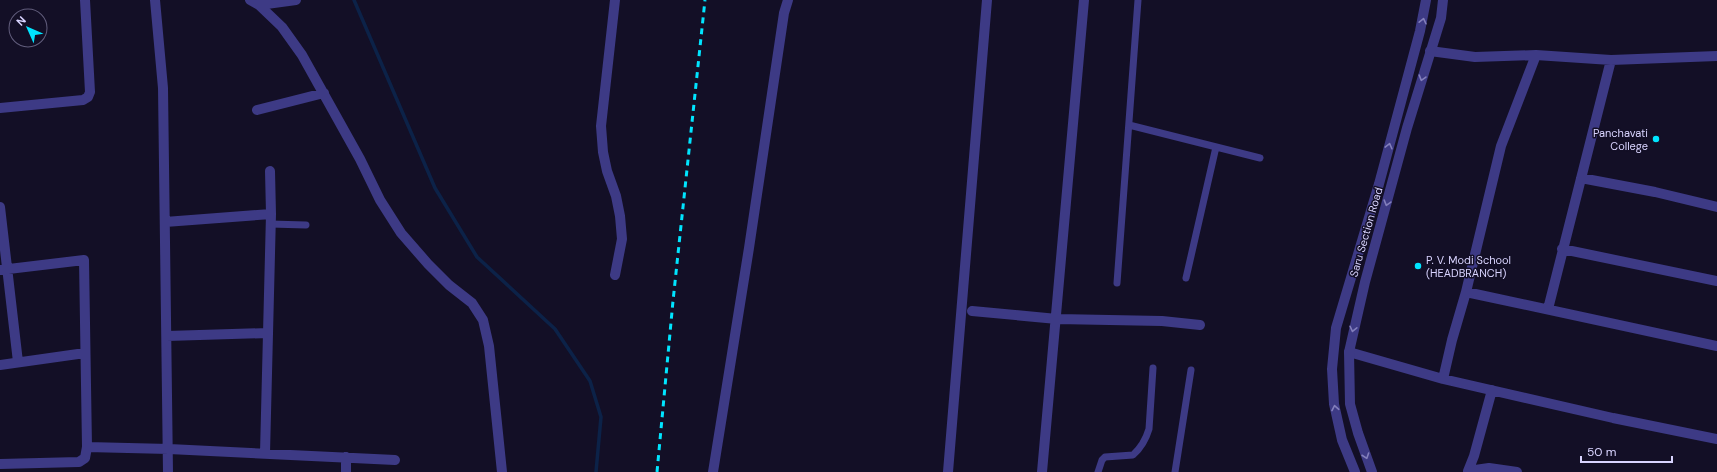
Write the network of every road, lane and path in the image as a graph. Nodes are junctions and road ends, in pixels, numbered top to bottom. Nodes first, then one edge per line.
1 (85, 0) edge
2 (155, 0) edge
3 (295, 0) edge
4 (615, 0) edge
5 (788, 0) edge
6 (987, 0) edge
7 (1084, 0) edge
8 (1138, 0) edge
9 (1426, 0) edge
10 (1443, 0) edge
11 (255, 2) edge
12 (1430, 51) junction
13 (1536, 55) junction
14 (1717, 56) edge
15 (1611, 60) junction
16 (324, 93) junction
17 (0, 108) edge
18 (257, 110) dead end
19 (1129, 125) junction
20 (1216, 147) junction
21 (1260, 158) dead end
22 (270, 171) dead end
23 (1581, 178) junction
24 (0, 207) edge
25 (1717, 207) edge
26 (270, 219) junction
27 (165, 222) junction
28 (306, 225) dead end
29 (1562, 249) junction
30 (4, 270) edge
31 (615, 275) dead end
32 (1186, 278) dead end
33 (1717, 281) edge
34 (1117, 283) dead end
35 (1466, 292) junction
36 (1548, 309) junction
37 (972, 311) dead end
38 (1057, 319) junction
39 (1200, 325) dead end
40 (268, 333) junction
41 (167, 336) junction
42 (1717, 346) edge
43 (1349, 352) junction
44 (85, 353) junction
45 (18, 362) junction
46 (0, 365) edge
47 (1153, 368) dead end
48 (1190, 370) dead end
49 (1443, 379) junction
50 (1492, 390) junction
51 (1717, 439) edge
52 (87, 447) junction
53 (169, 448) junction
54 (265, 453) junction
55 (346, 457) junction
56 (395, 460) dead end
57 (2, 467) edge
58 (29, 468) edge
59 (1468, 471) edge
60 (168, 472) edge
61 (346, 472) edge
62 (502, 472) edge
63 (713, 472) edge
64 (948, 472) edge
65 (1042, 472) edge
66 (1098, 472) edge
67 (1175, 472) edge
68 (1354, 472) edge
69 (1372, 472) edge
70 (1517, 472) edge

1 - 17 street
2 - 27 street
3 - 11 street
4 - 31 street
5 - 63 street
6 - 64 street
7 - 38 street
8 - 19 lane
68 -> 9 street, Saru Section Road
10 - 12 street, Saru Section Road
11 - 16 street
12 - 13 street
12 -> 43 street, Saru Section Road
13 - 15 street
13 - 35 street
14 - 15 street
15 - 23 street
16 - 18 street
16 - 62 street
19 - 20 lane
19 - 34 lane
20 - 21 lane
20 - 32 lane
22 - 26 street
23 - 25 street
23 - 29 street
24 - 30 street
26 - 27 street
26 - 28 lane
26 - 40 street
27 - 41 street
29 - 33 street
29 - 36 street
30 - 44 street
30 - 45 street
35 - 36 street
35 - 49 street
36 - 42 street
37 - 38 street
38 - 39 street
38 - 65 street
40 - 41 street
40 - 54 street
41 - 53 street
43 - 49 street
43 -> 69 street, Saru Section Road
44 - 45 street
44 - 52 street
45 - 46 street
47 - 66 lane
48 - 67 lane
49 - 50 street
50 - 51 street
50 - 59 street
52 - 53 street
52 - 58 street
53 - 54 street
53 - 60 street
54 - 55 street
55 - 56 street
55 - 61 street
57 - 58 street
59 - 70 street

